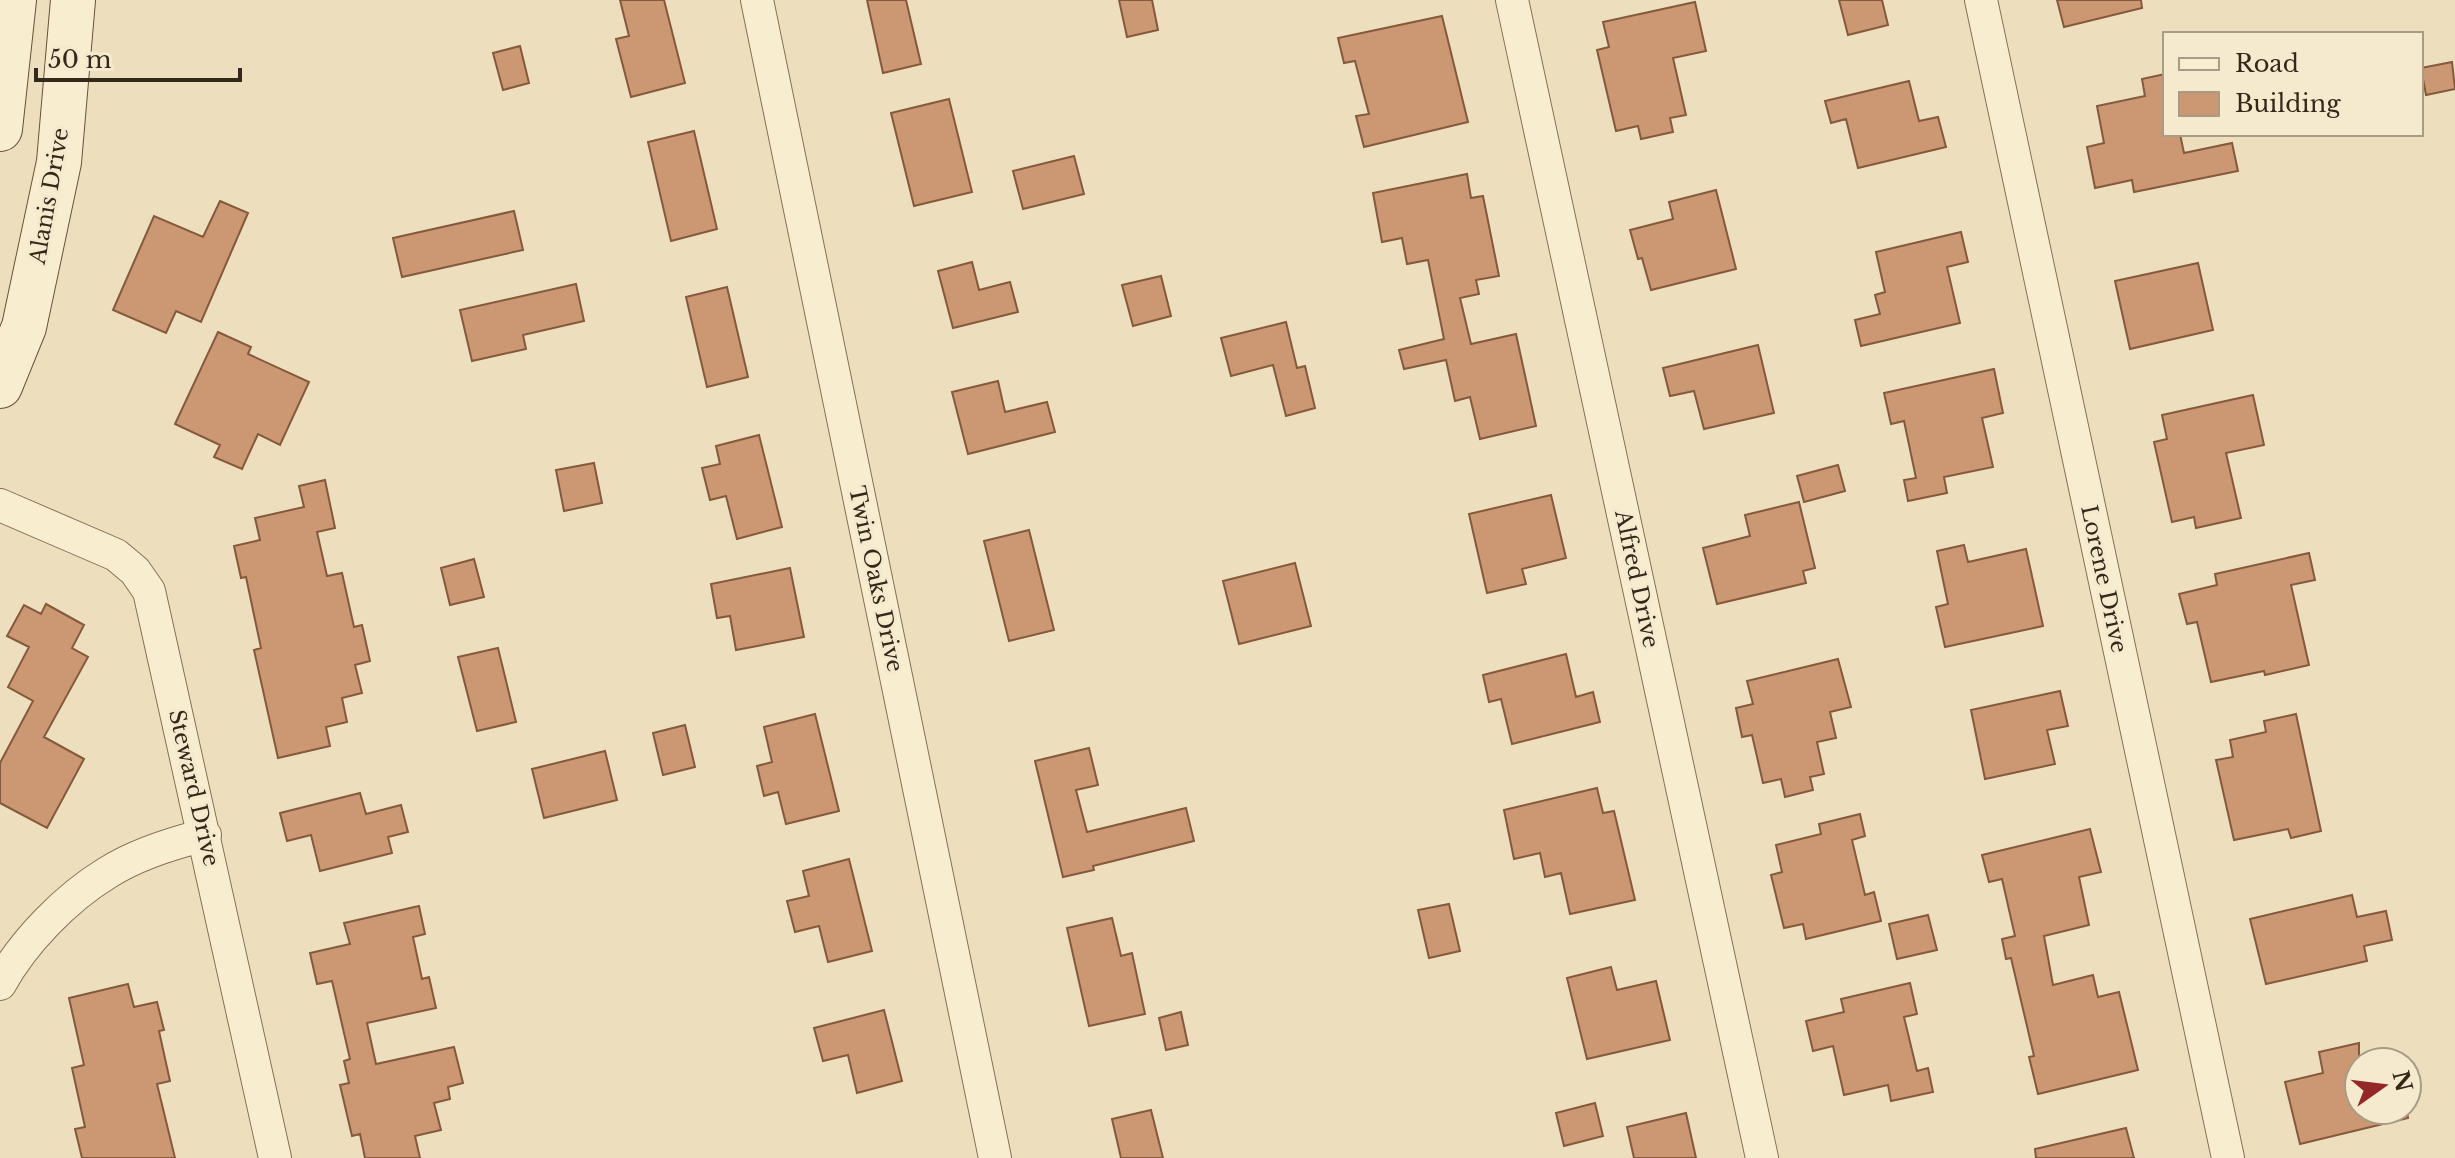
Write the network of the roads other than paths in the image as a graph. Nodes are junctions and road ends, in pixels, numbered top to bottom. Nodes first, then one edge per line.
1 (14, 0) edge
2 (73, 0) edge
3 (757, 0) edge
4 (1512, 0) edge
5 (1981, 0) edge
6 (0, 129) edge
7 (0, 386) edge
8 (0, 505) edge
9 (205, 835) junction
10 (0, 984) edge
11 (275, 1158) edge
12 (995, 1158) edge
13 (1762, 1158) edge
14 (2228, 1158) edge

1 - 6 main road
2 - 7 main road, Alanis Drive
3 - 12 street, Twin Oaks Drive
4 - 13 street, Alfred Drive
5 - 14 street, Lorene Drive
8 - 9 street, Steward Drive
9 - 10 street
9 - 11 street, Steward Drive

